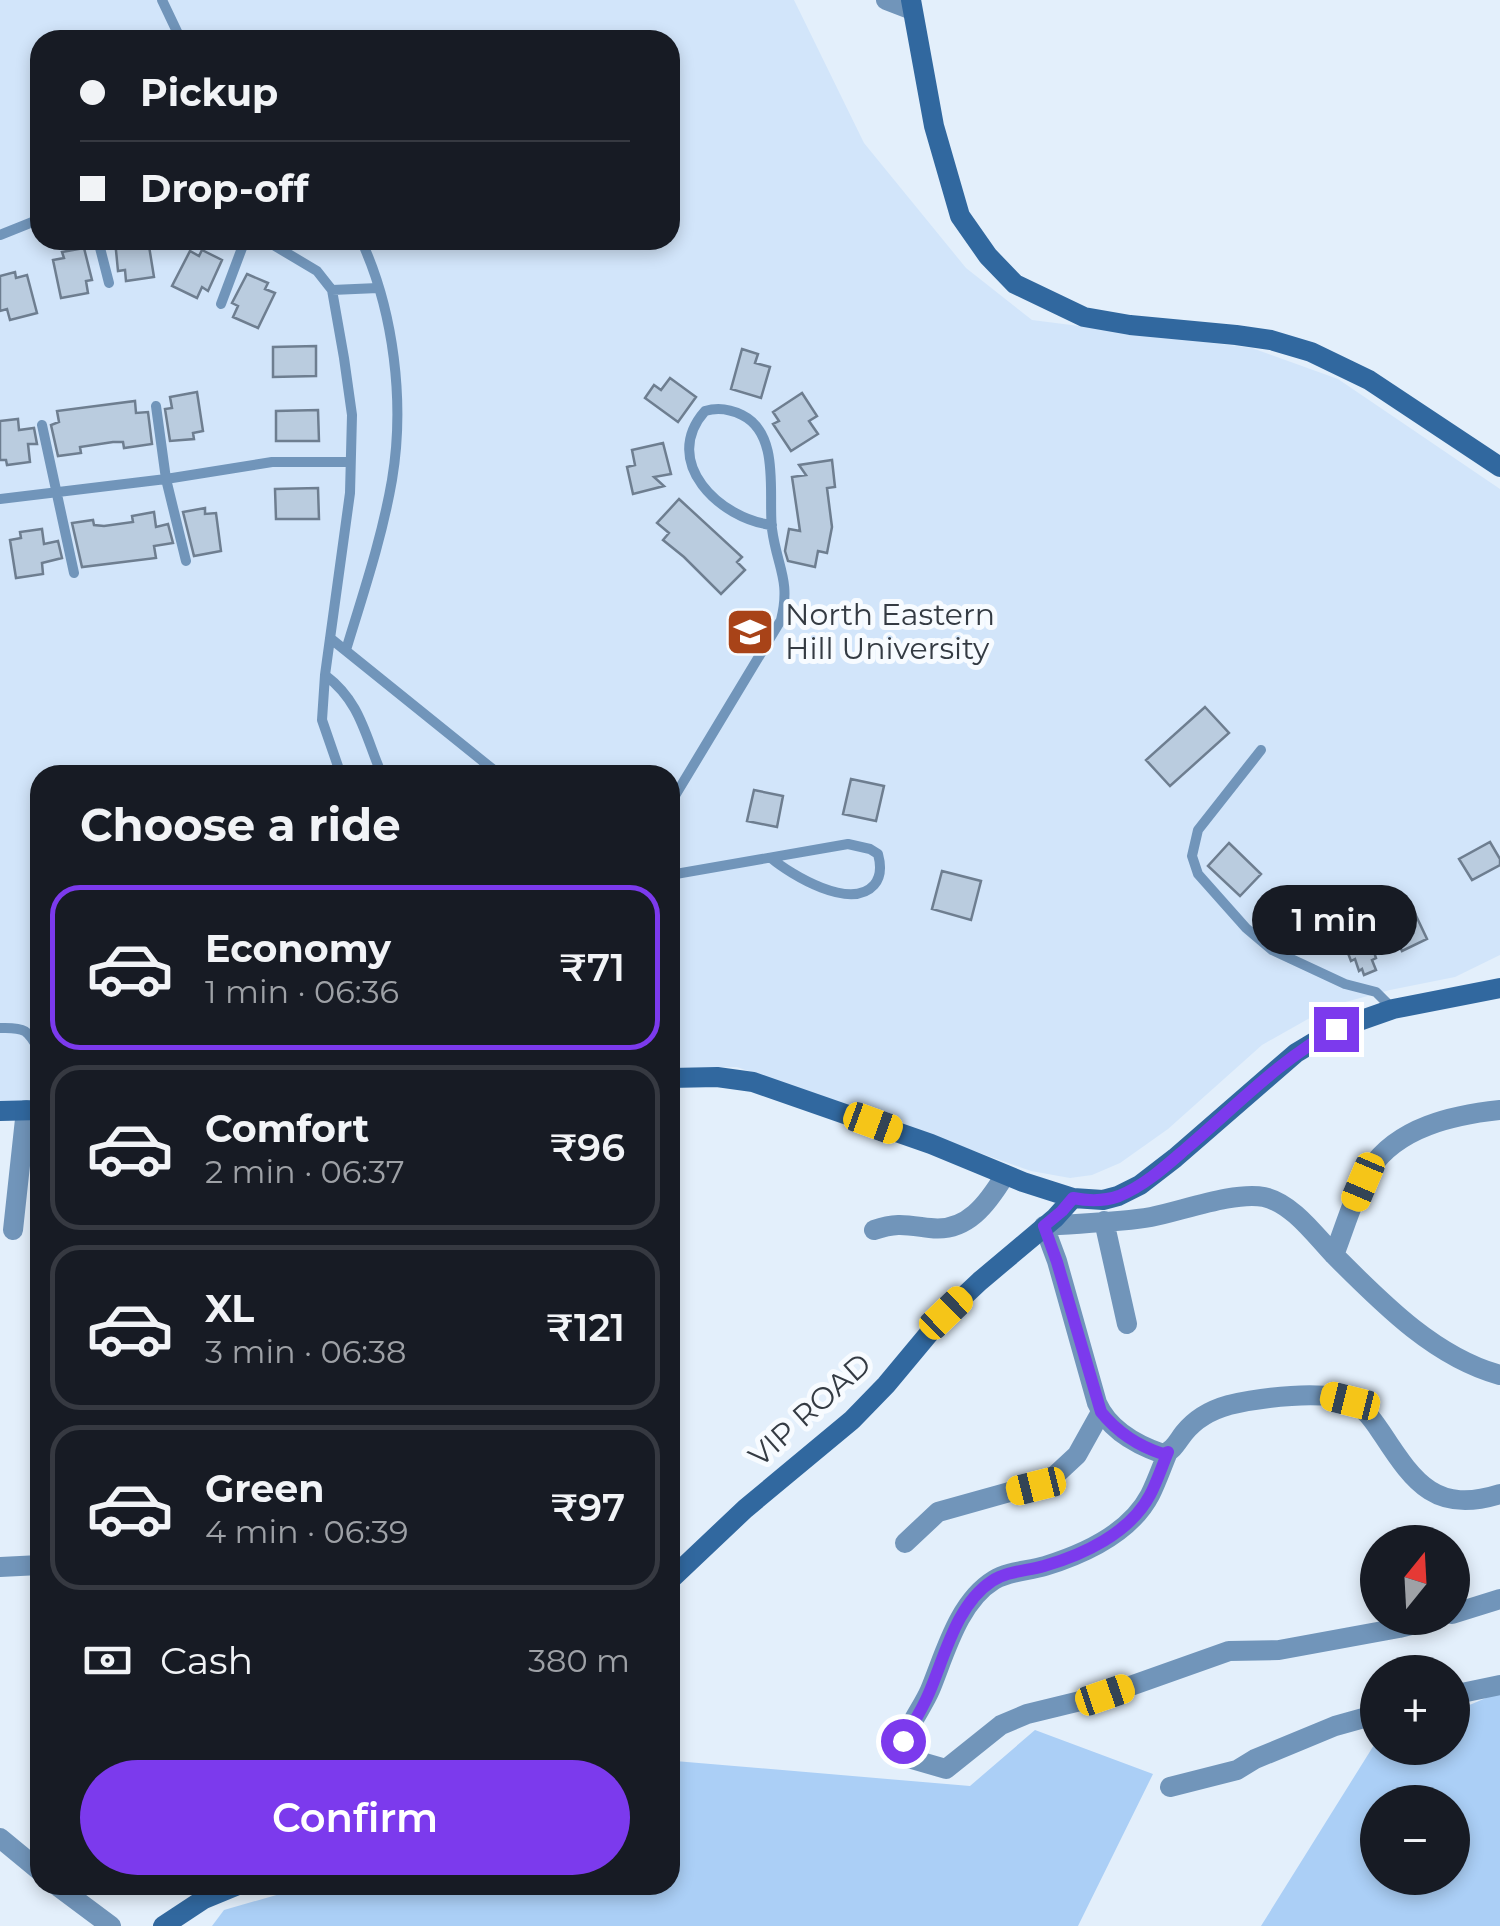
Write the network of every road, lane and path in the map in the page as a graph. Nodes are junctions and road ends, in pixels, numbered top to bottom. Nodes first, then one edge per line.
1 (162, 0) edge
2 (886, 0) edge
3 (911, 5) edge
4 (176, 30) edge
5 (30, 223) edge
6 (0, 235) edge
7 (100, 250) edge
8 (241, 250) edge
9 (281, 250) edge
10 (365, 250) edge
11 (108, 283) dead end
12 (378, 288) junction
13 (332, 290) junction
14 (221, 304) dead end
15 (156, 406) dead end
16 (42, 425) dead end
17 (350, 462) junction
18 (1500, 466) edge
19 (166, 478) junction
20 (57, 492) junction
21 (0, 499) edge
22 (772, 525) junction
23 (186, 561) dead end
24 (74, 573) dead end
25 (330, 638) junction
26 (346, 650) junction
27 (325, 676) junction
28 (1262, 750) dead end
29 (337, 765) edge
30 (378, 765) edge
31 (488, 765) edge
32 (680, 787) edge
33 (771, 858) junction
34 (680, 874) edge
35 (1500, 988) edge
36 (1393, 1009) junction
37 (0, 1028) edge
38 (30, 1034) edge
39 (680, 1078) edge
40 (0, 1110) edge
41 (30, 1110) edge
42 (1500, 1110) edge
43 (30, 1129) edge
44 (1005, 1175) junction
45 (1073, 1198) junction
46 (1104, 1221) junction
47 (1044, 1226) junction
48 (14, 1230) dead end
49 (874, 1230) dead end
50 (1334, 1254) junction
51 (1127, 1324) dead end
52 (1500, 1375) edge
53 (1101, 1412) junction
54 (1168, 1452) junction
55 (1500, 1494) edge
56 (905, 1544) dead end
57 (30, 1566) edge
58 (0, 1567) edge
59 (680, 1570) edge
60 (1500, 1599) edge
61 (1470, 1608) edge
62 (1361, 1635) edge
63 (1500, 1685) edge
64 (1470, 1691) edge
65 (1360, 1719) edge
66 (1170, 1787) dead end
67 (0, 1838) edge
68 (30, 1863) edge
69 (69, 1895) edge
70 (214, 1895) edge
71 (111, 1926) edge
72 (163, 1926) edge

1 - 4 lane
2 - 3 street
3 - 18 street
5 - 6 lane
7 - 11 lane
8 - 14 lane
9 - 13 lane
10 - 12 lane
12 - 13 lane
12 - 26 lane
13 - 17 lane
15 - 19 lane
16 - 20 lane
17 - 19 lane
17 - 25 lane
19 - 20 lane
19 - 23 lane
20 - 21 lane
20 - 24 lane
22 - 22 lane
22 - 32 lane
25 - 26 lane
25 - 27 lane
26 - 31 lane
27 - 29 lane
27 - 30 lane
28 - 36 lane
33 - 33 lane
33 - 34 lane
35 - 36 street
36 - 45 street
37 - 38 lane
39 - 44 street
40 - 41 street
42 - 50 street
43 - 48 street
44 - 45 street
44 - 49 street
45 - 47 street, VIP ROAD
46 - 47 street
46 - 50 street
46 - 51 street
47 - 53 street
47 - 59 street, VIP ROAD
50 - 52 street
53 - 54 street
53 - 56 street
54 - 55 street
54 - 62 street
57 - 58 street
60 - 61 street
63 - 64 street
65 - 66 street
67 - 68 street
69 - 71 street
70 - 72 street

